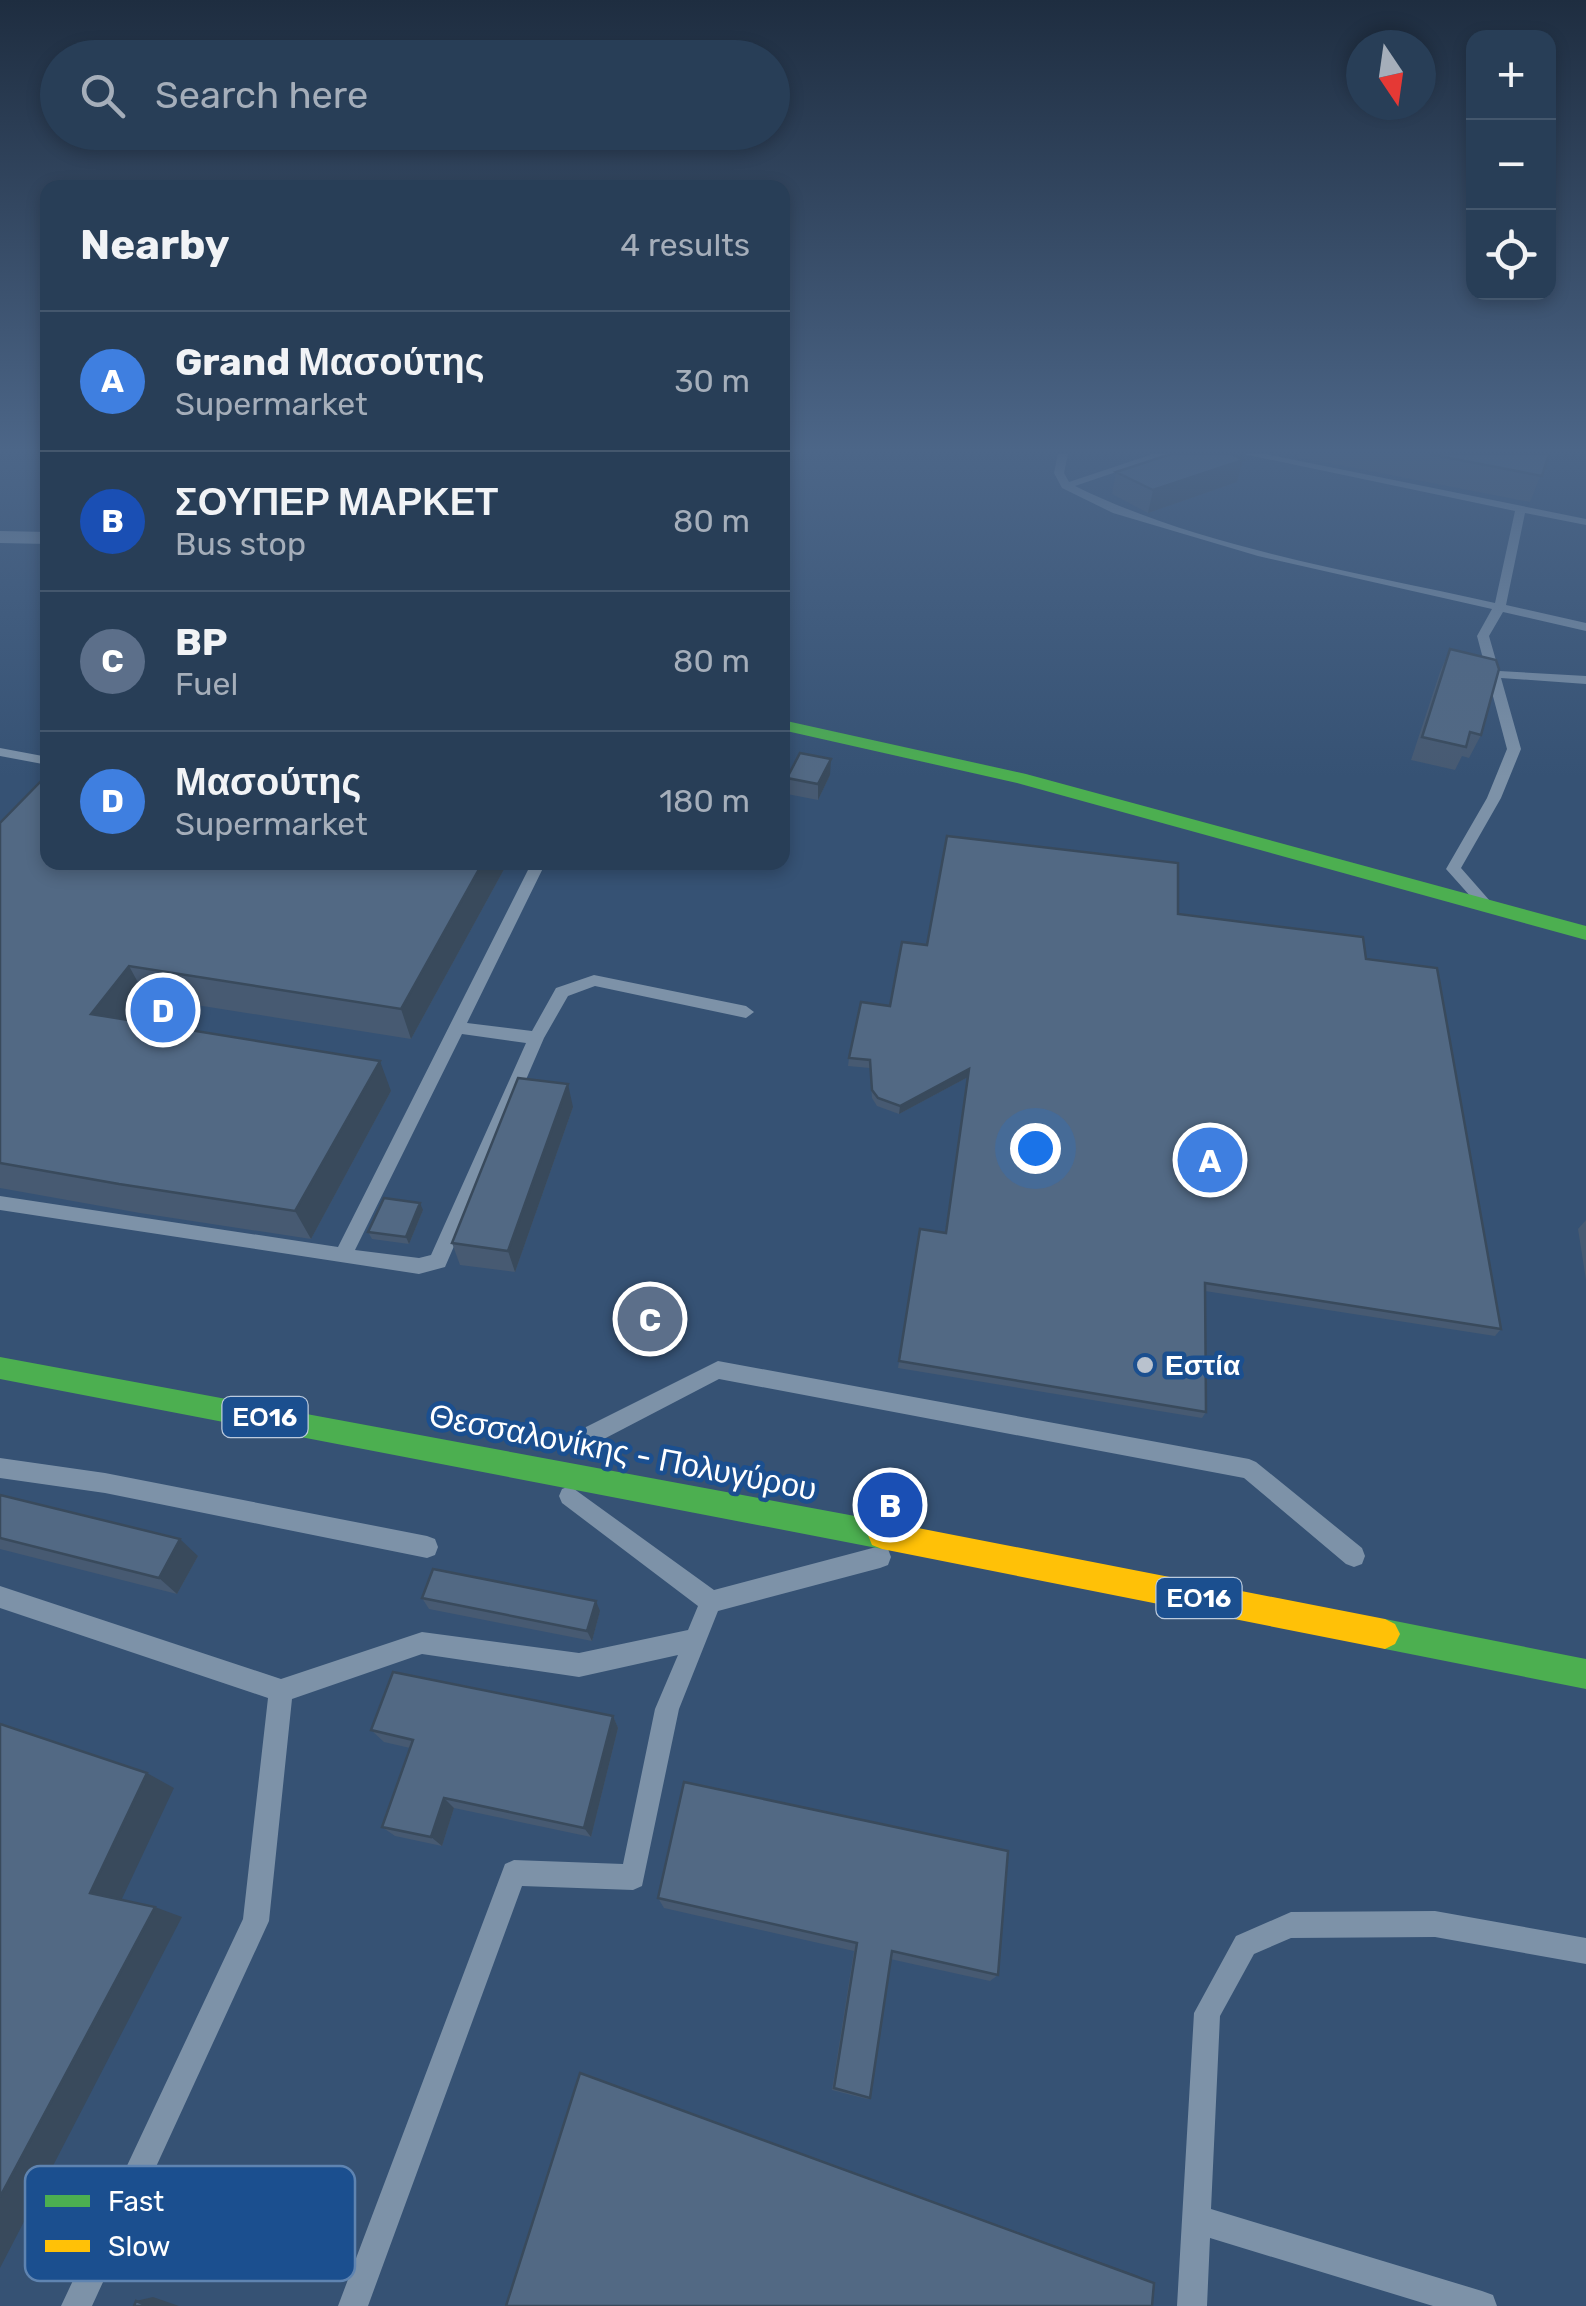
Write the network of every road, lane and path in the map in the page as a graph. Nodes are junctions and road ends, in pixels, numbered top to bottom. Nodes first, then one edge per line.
1 (1310, 562) edge
2 (1509, 562) edge
3 (1500, 606) junction
4 (1586, 627) edge
5 (1494, 674) junction
6 (1586, 680) edge
7 (790, 727) edge
8 (0, 752) edge
9 (40, 760) edge
10 (535, 870) edge
11 (1485, 904) junction
12 (1586, 932) edge
13 (746, 1012) dead end
14 (456, 1028) junction
15 (536, 1038) junction
16 (0, 1203) edge
17 (343, 1256) junction
18 (0, 1368) edge
19 (592, 1434) dead end
20 (530, 1466) junction
21 (0, 1468) edge
22 (928, 1544) junction
23 (427, 1547) dead end
24 (1354, 1556) dead end
25 (0, 1597) edge
26 (711, 1602) junction
27 (696, 1640) junction
28 (1586, 1674) edge
29 (280, 1692) junction
30 (1586, 1951) edge
31 (141, 2166) edge
32 (1196, 2220) junction
33 (88, 2281) edge
34 (76, 2306) edge
35 (353, 2306) edge
36 (1192, 2306) edge
37 (1482, 2306) edge

1 - 3 lane
2 - 3 lane
3 - 4 lane
3 - 5 lane
5 - 6 lane
5 - 11 lane
7 - 11 main road
8 - 9 lane
10 - 14 lane
11 - 12 main road
13 - 15 lane
14 - 15 lane
14 - 17 lane
15 - 17 lane
16 - 17 lane
18 - 20 main road, Θεσσαλονίκης - Πολυγύρου / ΕΟ16
19 - 24 lane
20 - 22 main road, Θεσσαλονίκης - Πολυγύρου / ΕΟ16
20 - 26 lane
21 - 23 lane
22 - 26 lane
22 - 28 main road, Θεσσαλονίκης - Πολυγύρου / ΕΟ16
25 - 29 lane
26 - 27 lane
27 - 29 lane
27 - 35 lane
29 - 31 lane
30 - 32 lane
32 - 36 lane
32 - 37 lane
33 - 34 lane

